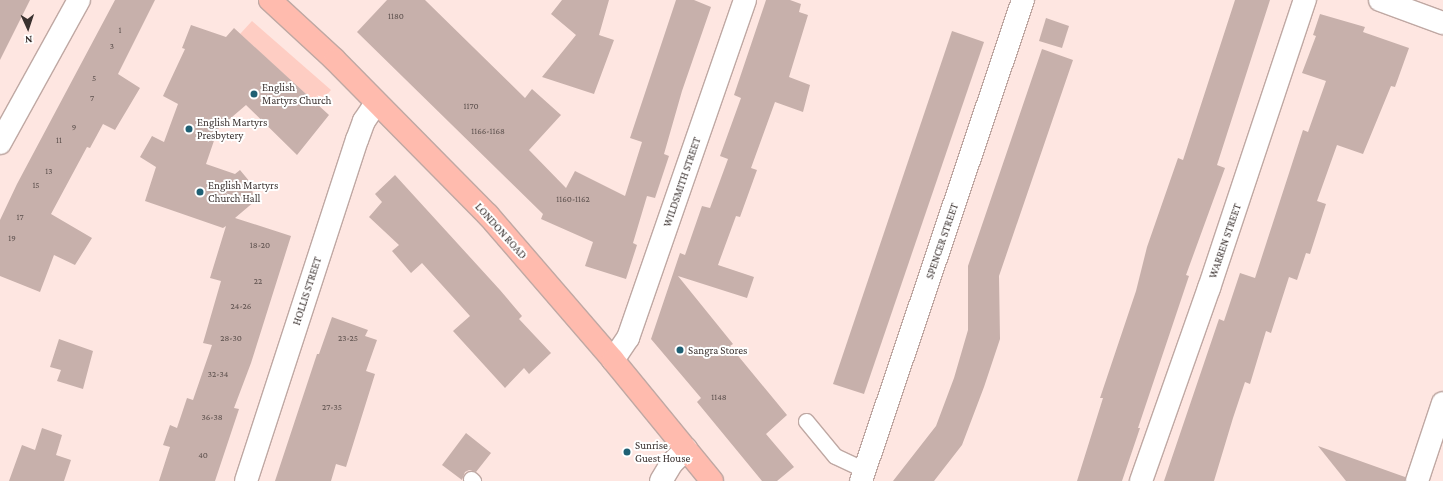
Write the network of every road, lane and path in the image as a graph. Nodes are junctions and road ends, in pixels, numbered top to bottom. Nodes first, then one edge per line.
1 (79, 0) edge
2 (270, 0) edge
3 (744, 0) edge
4 (1023, 0) edge
5 (1306, 0) edge
6 (1380, 0) edge
7 (1443, 23) edge
8 (376, 103) junction
9 (0, 143) edge
10 (613, 360) junction
11 (1443, 403) edge
12 (806, 421) dead end
13 (686, 449) junction
14 (863, 475) edge
15 (246, 481) edge
16 (661, 481) edge
17 (712, 481) edge
18 (1141, 481) edge
19 (1417, 481) edge

1 - 9 street
2 - 8 main road, LONDON ROAD
3 - 10 street, WILDSMITH STREET
4 - 14 street, SPENCER STREET
5 - 18 street, WARREN STREET
6 - 7 street
8 - 10 main road, LONDON ROAD
8 - 15 street, HOLLIS STREET
10 - 13 main road, LONDON ROAD
11 - 19 street
12 - 14 lane
13 - 16 street
13 - 17 main road, LONDON ROAD

